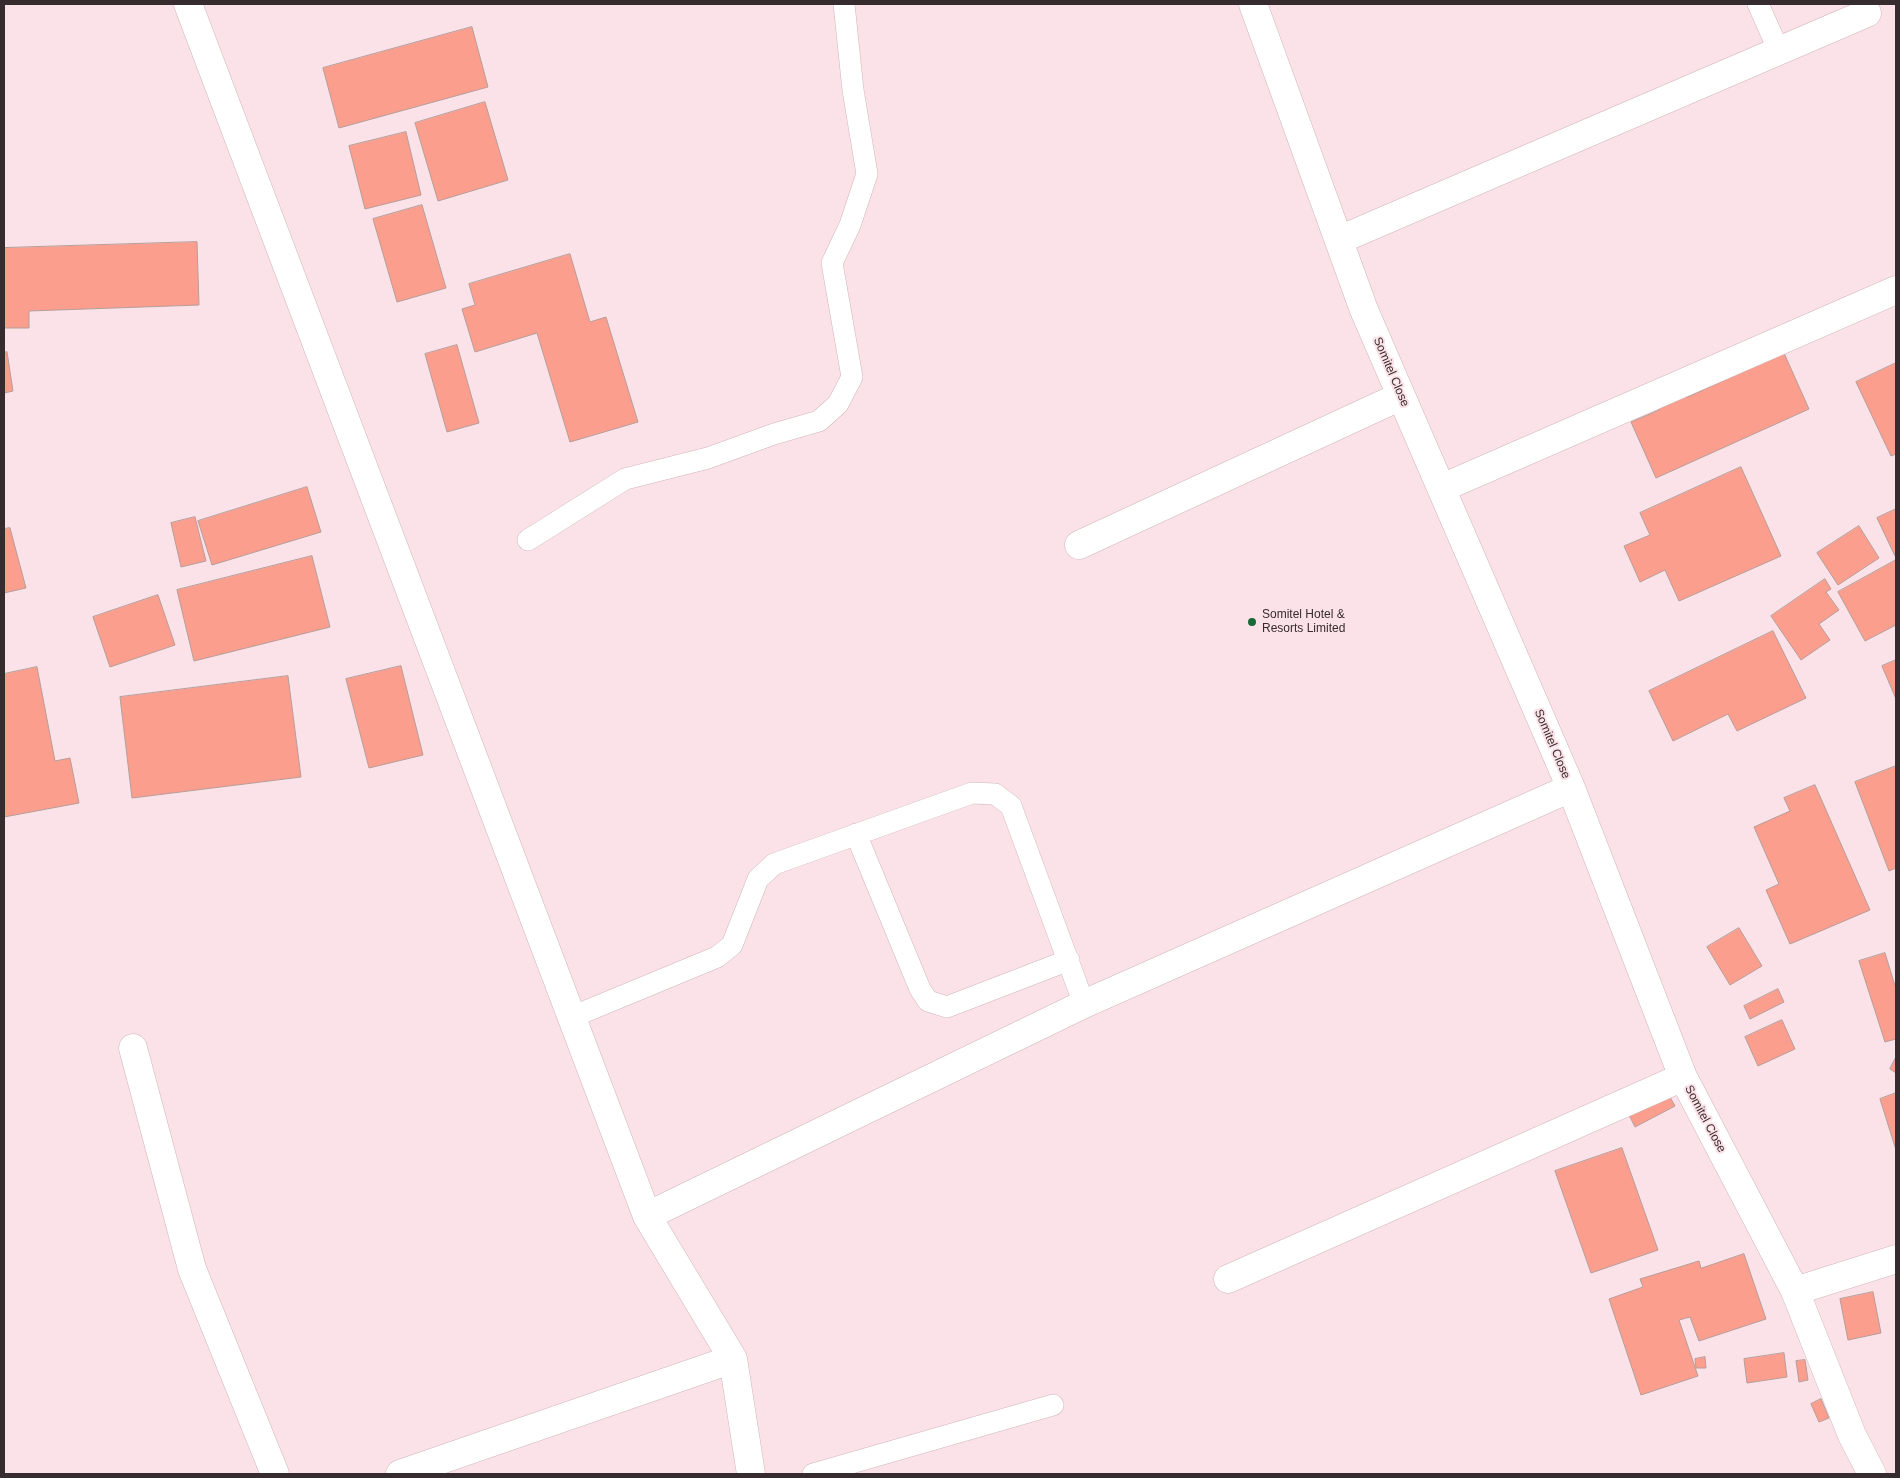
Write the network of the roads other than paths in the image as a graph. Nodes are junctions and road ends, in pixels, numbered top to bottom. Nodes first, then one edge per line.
1 (188, 4) edge
2 (844, 4) edge
3 (1253, 4) edge
4 (1758, 4) edge
5 (1867, 13) dead end
6 (1779, 51) junction
7 (1339, 240) junction
8 (1896, 290) edge
9 (1401, 396) junction
10 (1442, 488) junction
11 (528, 540) dead end
12 (1079, 545) dead end
13 (1571, 788) junction
14 (856, 834) junction
15 (1069, 960) junction
16 (1084, 1004) junction
17 (572, 1017) junction
18 (133, 1048) dead end
19 (1683, 1077) junction
20 (648, 1216) junction
21 (1896, 1259) edge
22 (1228, 1279) dead end
23 (1795, 1291) junction
24 (733, 1359) junction
25 (1053, 1405) dead end
26 (275, 1474) edge
27 (400, 1474) edge
28 (751, 1474) edge
29 (813, 1474) edge
30 (1872, 1474) edge

1 - 17 street
2 - 11 lane
3 - 7 street, Somitel Close
4 - 6 lane
5 - 6 street
6 - 7 street
7 - 9 street, Somitel Close
8 - 10 street
9 - 10 street, Somitel Close
9 - 12 street
10 - 13 street, Somitel Close
13 - 16 street
13 - 19 street, Somitel Close
14 - 15 lane
14 - 15 lane
14 - 17 lane
15 - 16 lane
16 - 20 street
17 - 20 street
18 - 26 street
19 - 22 street
19 - 23 street, Somitel Close
20 - 24 street
21 - 23 street
23 - 30 street, Somitel Close
24 - 27 street
24 - 28 street
25 - 29 lane

